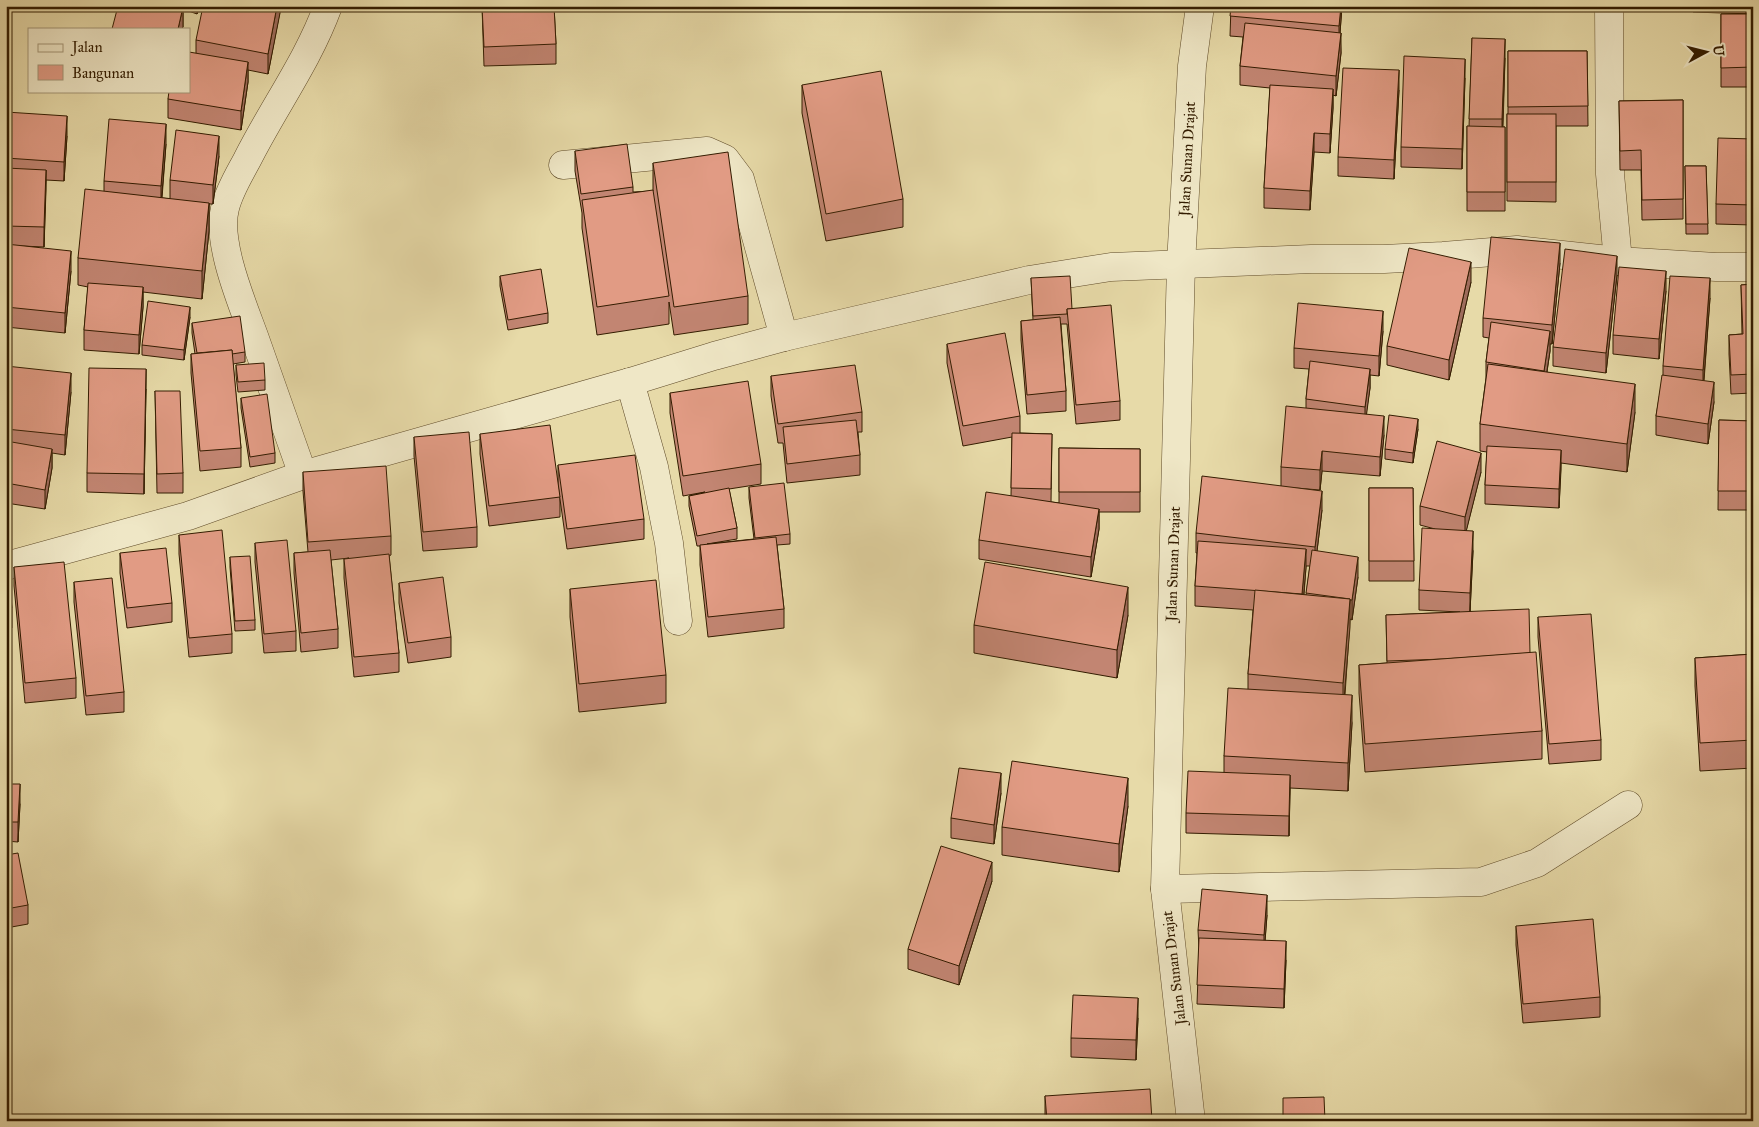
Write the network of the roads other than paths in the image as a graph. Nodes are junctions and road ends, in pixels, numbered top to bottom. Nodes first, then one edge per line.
1 (328, 6) edge
2 (1200, 6) edge
3 (1609, 6) edge
4 (564, 165) dead end
5 (1618, 261) junction
6 (1181, 264) junction
7 (1753, 267) edge
8 (784, 337) junction
9 (630, 382) junction
10 (303, 475) junction
11 (6, 566) edge
12 (678, 621) dead end
13 (1628, 805) dead end
14 (1164, 889) junction
15 (1191, 1121) edge

1 - 10 street
2 - 6 street, Jalan Sunan Drajat
3 - 5 street
4 - 8 street
5 - 6 street
5 - 7 street
6 - 8 street
6 - 14 street, Jalan Sunan Drajat
8 - 9 street
9 - 10 street
9 - 12 street
10 - 11 street
13 - 14 street
14 - 15 street, Jalan Sunan Drajat

